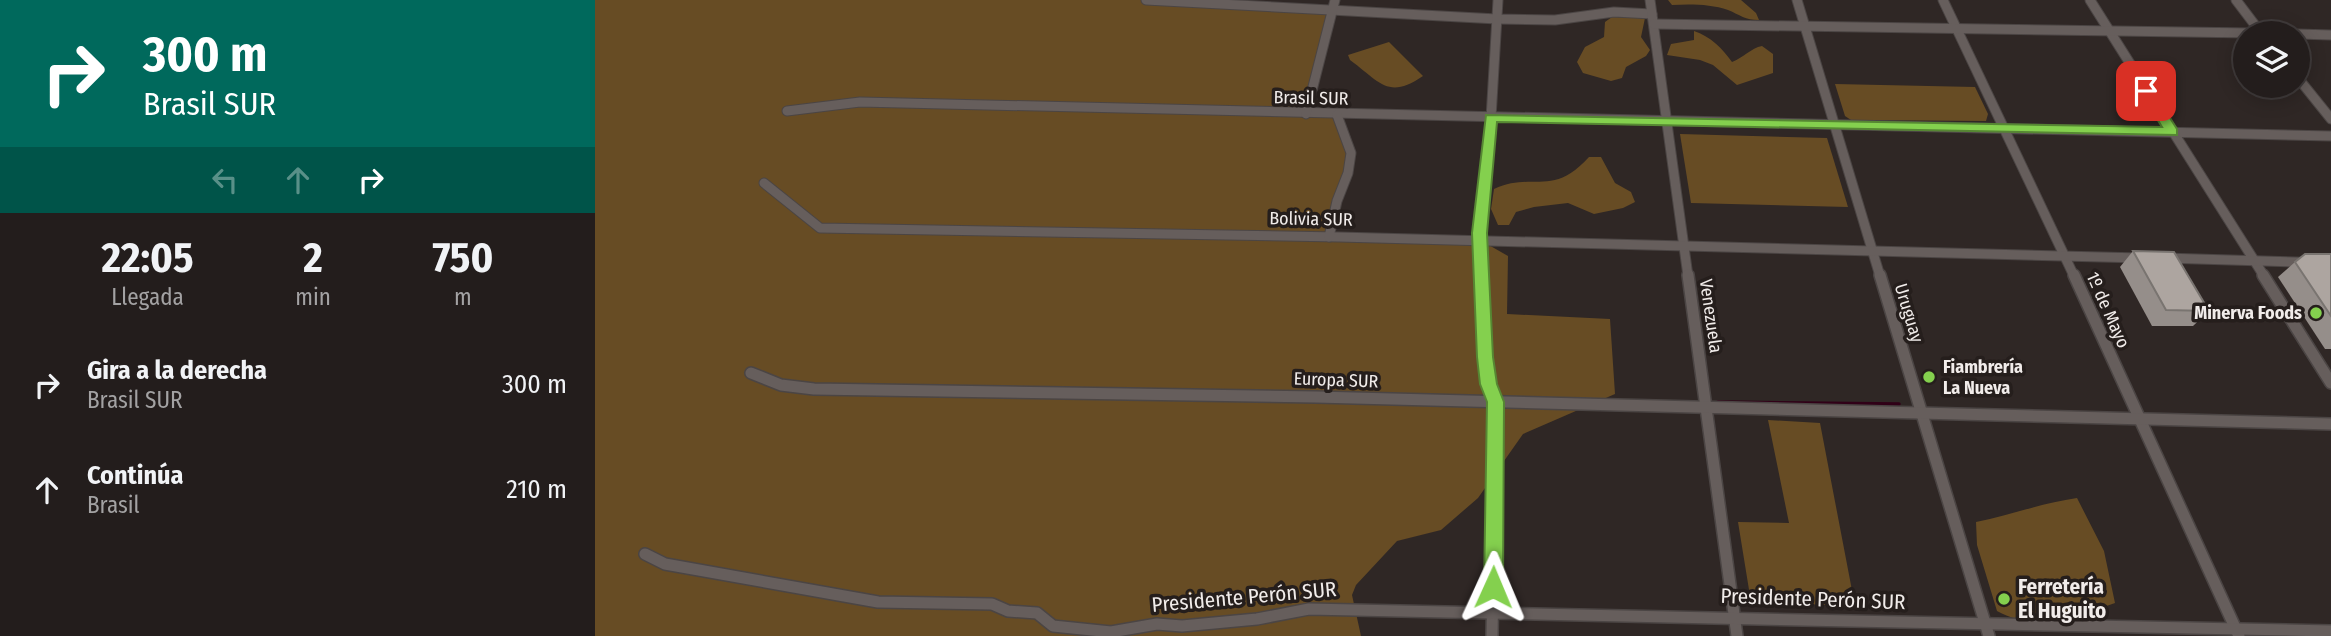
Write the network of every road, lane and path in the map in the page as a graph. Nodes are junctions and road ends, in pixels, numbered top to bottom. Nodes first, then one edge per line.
1 (1146, 0) edge
2 (1335, 0) edge
3 (1498, 0) edge
4 (1650, 0) edge
5 (1797, 0) edge
6 (1943, 0) edge
7 (2089, 0) edge
8 (2235, 0) edge
9 (1332, 10) junction
10 (1497, 19) junction
11 (1653, 19) junction
12 (2252, 21) edge
13 (1805, 27) junction
14 (1956, 27) junction
15 (2108, 30) junction
16 (2233, 33) edge
17 (2310, 34) edge
18 (2331, 35) edge
19 (2310, 93) edge
20 (787, 111) dead end
21 (1306, 114) junction
22 (1337, 115) junction
23 (1491, 118) junction
24 (2331, 119) edge
25 (1667, 121) junction
26 (1835, 126) junction
27 (2004, 128) junction
28 (2172, 132) junction
29 (2331, 136) edge
30 (764, 183) dead end
31 (1329, 237) junction
32 (1480, 240) junction
33 (1684, 246) junction
34 (1873, 253) junction
35 (2065, 256) junction
36 (2256, 262) junction
37 (2331, 263) edge
38 (751, 373) dead end
39 (2331, 383) edge
40 (1496, 402) junction
41 (1706, 409) junction
42 (1921, 414) junction
43 (2137, 417) junction
44 (2331, 424) edge
45 (645, 554) dead end
46 (1493, 614) junction
47 (1734, 617) junction
48 (1987, 631) edge
49 (2331, 631) edge
50 (2237, 632) edge
51 (1492, 636) edge
52 (1737, 636) edge

1 - 9 street
2 - 9 street
3 - 10 street
4 - 11 street, Venezuela
5 - 13 street, Uruguay
6 - 14 street, 1º de Mayo
7 - 15 street
8 - 12 street
9 - 10 street
9 - 21 street
10 - 11 street
10 - 23 street
11 - 13 street
11 - 25 street, Venezuela
13 - 14 street
13 - 26 street, Uruguay
14 - 15 street
14 - 27 street, 1º de Mayo
15 - 16 street
15 - 28 street
17 - 18 street
19 - 24 street
20 - 21 street, Brasil SUR
21 - 22 street, Brasil SUR
22 - 23 street, Brasil SUR
22 - 31 street
23 - 25 street, Brasil SUR
23 - 32 street
25 - 26 street, Brasil SUR
25 - 33 street, Venezuela
26 - 27 street, Brasil SUR
26 - 34 street, Uruguay
27 - 28 street, Brasil SUR
27 - 35 street, 1º de Mayo
28 - 29 street, Brasil SUR
28 - 36 street
30 - 31 street, Bolivia SUR
31 - 32 street, Bolivia SUR
32 - 33 street, Bolivia SUR
32 - 40 street
33 - 34 street, Bolivia SUR
33 - 41 street, Venezuela
34 - 35 street, Bolivia SUR
34 - 42 street, Uruguay
35 - 36 street, Bolivia SUR
35 - 43 street, 1º de Mayo
36 - 37 street, Bolivia SUR
36 - 39 street
38 - 40 street, Europa SUR
40 - 41 street, Europa SUR
40 - 46 street
41 - 42 street, Europa SUR
41 - 47 street, Venezuela
42 - 43 street, Europa SUR
42 - 48 street, Uruguay
43 - 44 street, Europa SUR
43 - 50 street, 1º de Mayo
45 - 46 street, Presidente Perón SUR
46 - 47 street, Presidente Perón SUR
46 - 51 street
47 - 48 street, Presidente Perón SUR
47 - 52 street, Venezuela
48 - 50 street, Presidente Perón SUR
49 - 50 street, Presidente Perón SUR

